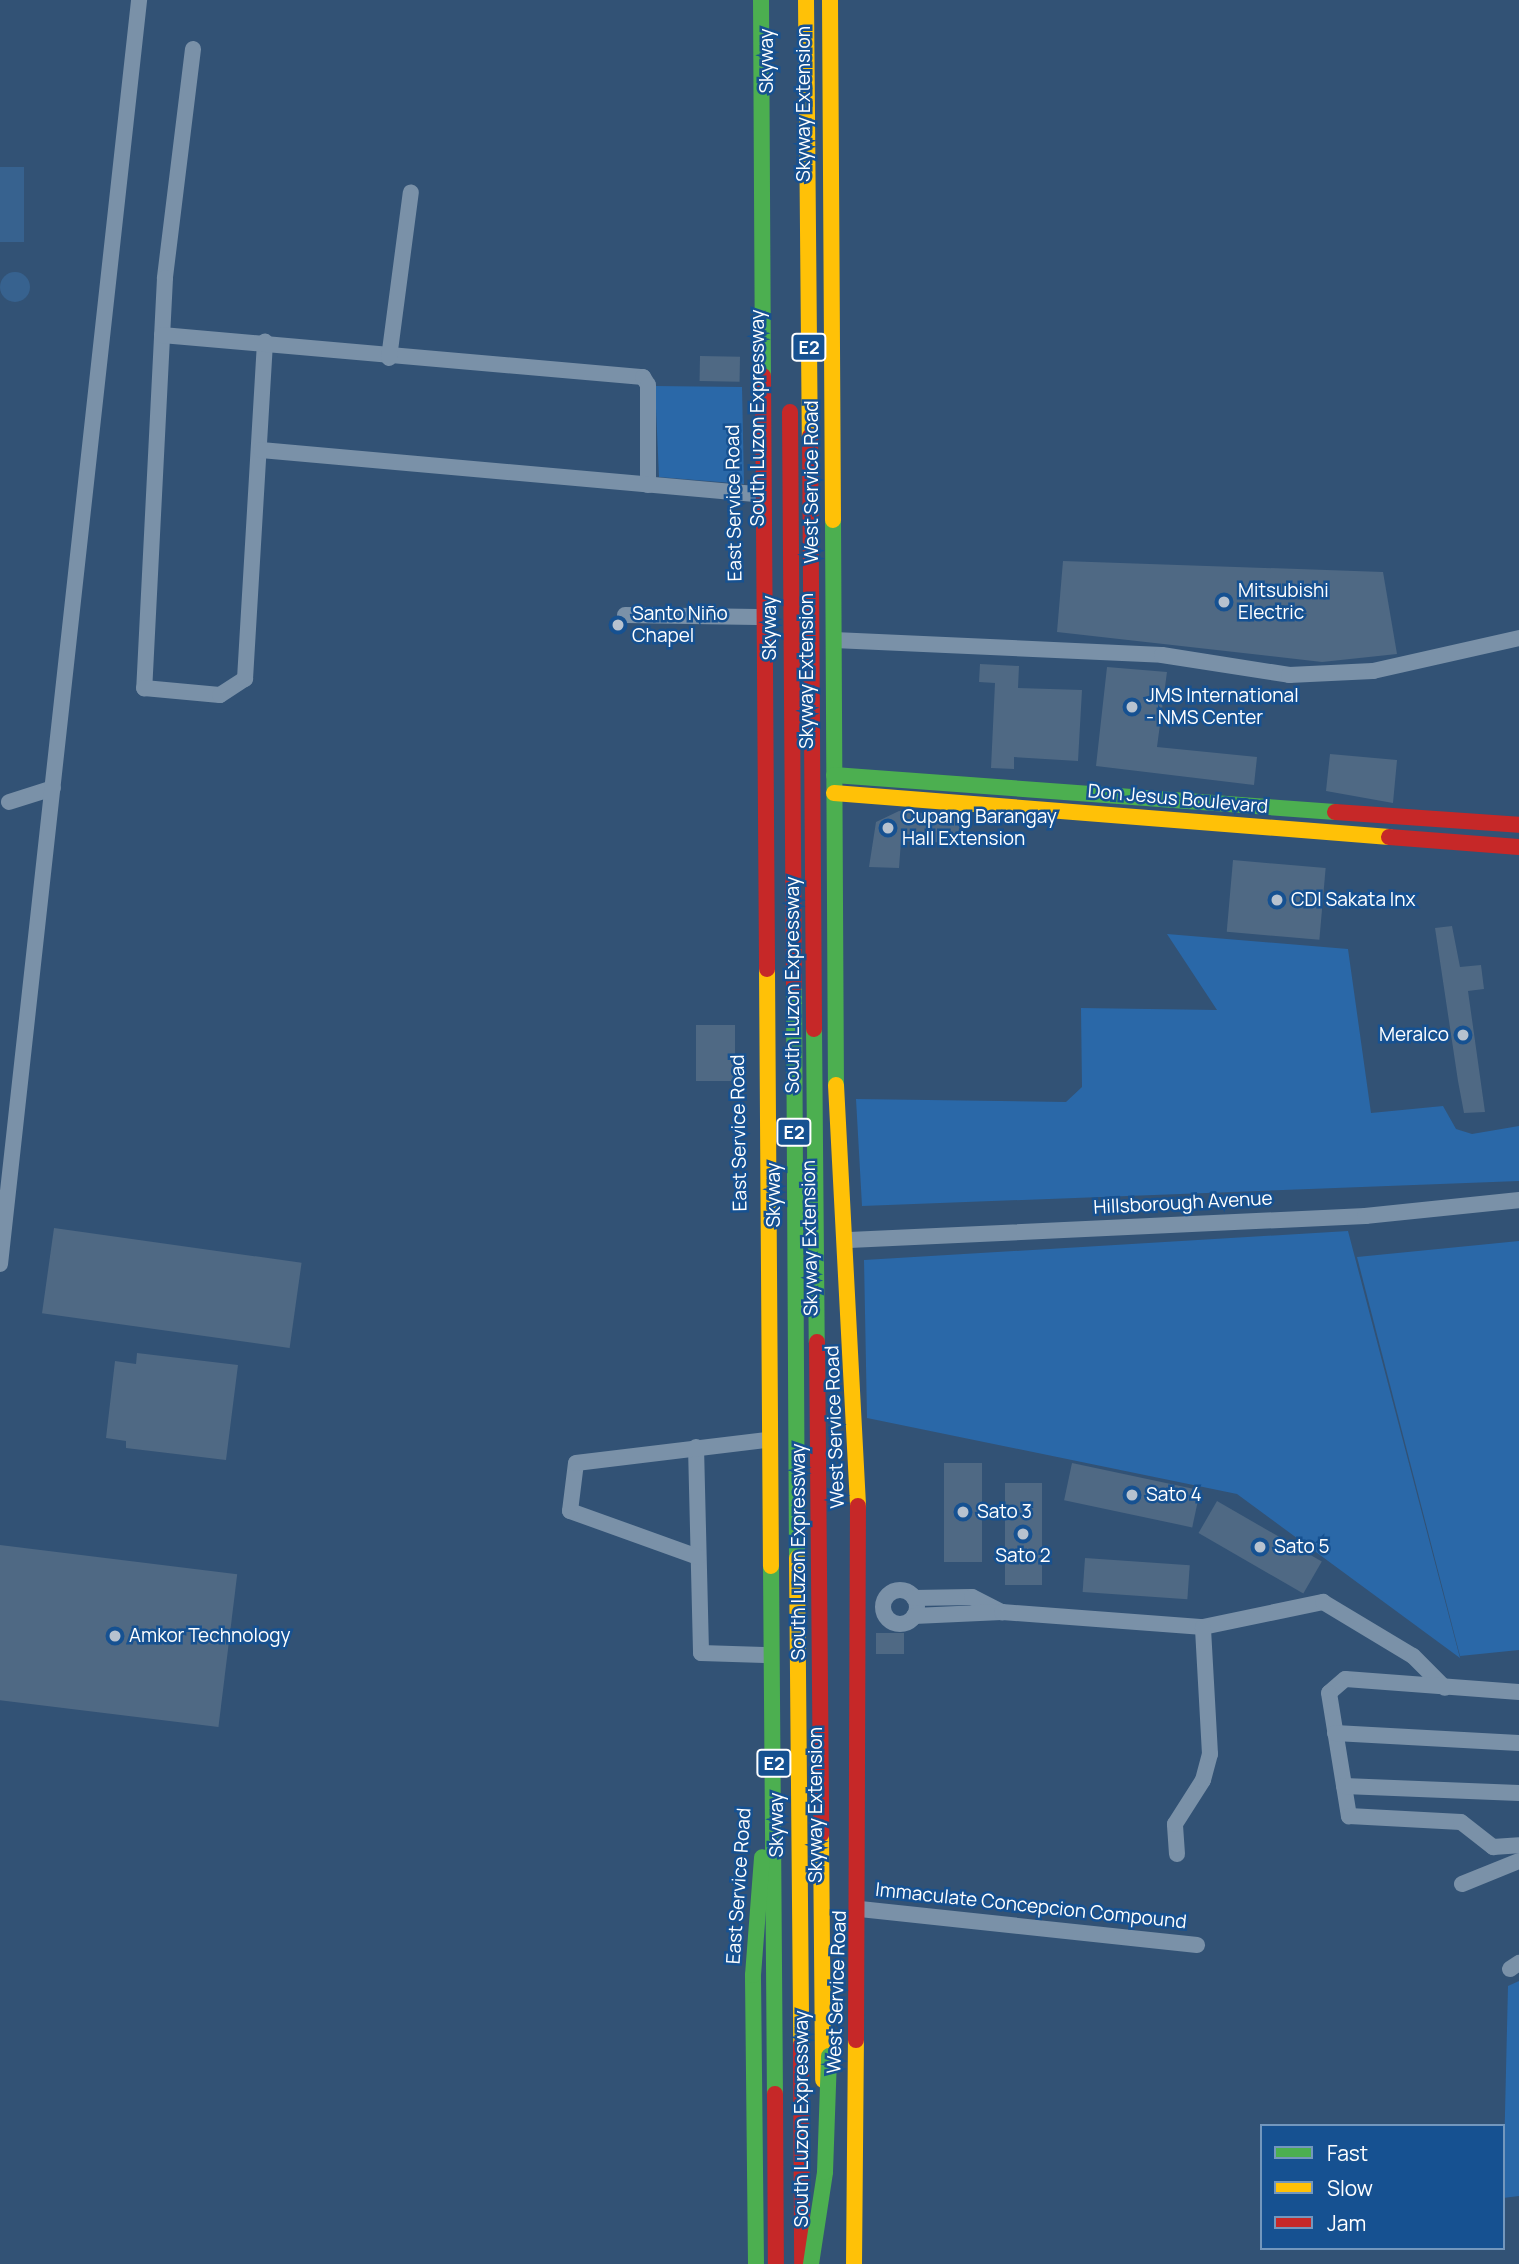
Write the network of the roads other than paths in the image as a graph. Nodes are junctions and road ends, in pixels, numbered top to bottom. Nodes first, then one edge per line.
1 (139, 0) edge
2 (753, 0) edge
3 (761, 0) edge
4 (775, 0) edge
5 (788, 0) edge
6 (799, 0) edge
7 (806, 0) edge
8 (828, 0) edge
9 (193, 49) dead end
10 (789, 154) dead end
11 (411, 192) dead end
12 (162, 335) junction
13 (265, 342) junction
14 (389, 358) junction
15 (790, 391) dead end
16 (261, 450) junction
17 (648, 485) junction
18 (755, 494) junction
19 (625, 615) dead end
20 (757, 617) junction
21 (1519, 638) edge
22 (834, 640) junction
23 (834, 775) junction
24 (54, 788) junction
25 (834, 793) junction
26 (1137, 796) junction
27 (9, 802) dead end
28 (1135, 816) junction
29 (1519, 825) edge
30 (1519, 847) edge
31 (1519, 1200) edge
32 (849, 1240) junction
33 (0, 1264) edge
34 (766, 1440) junction
35 (696, 1447) junction
36 (836, 1450) dead end
37 (837, 1505) dead end
38 (698, 1557) junction
39 (918, 1598) junction
40 (860, 1608) junction
41 (883, 1608) junction
42 (1002, 1612) junction
43 (914, 1616) junction
44 (1203, 1627) junction
45 (765, 1654) junction
46 (1413, 1656) junction
47 (1397, 1681) junction
48 (1445, 1688) junction
49 (1519, 1692) edge
50 (1335, 1732) junction
51 (1519, 1743) edge
52 (1344, 1786) junction
53 (1519, 1793) edge
54 (1519, 1845) edge
55 (1493, 1847) junction
56 (1177, 1854) dead end
57 (1519, 1861) edge
58 (1497, 1870) junction
59 (1462, 1884) dead end
60 (860, 1909) junction
61 (1198, 1945) dead end
62 (756, 2264) edge
63 (776, 2264) edge
64 (788, 2264) edge
65 (802, 2264) edge
66 (810, 2264) edge
67 (824, 2264) edge
68 (854, 2264) edge

1 - 24 street
2 - 18 main road, East Service Road
3 - 63 main road, Skyway Extension / E2
4 - 64 main road, South Luzon Expressway / E2
5 - 10 main road, Skyway
6 - 66 main road, Skyway / E2, bridge
7 - 67 main road, South Luzon Expressway / E2
8 - 22 main road, West Service Road
8 - 36 main road, Skyway Extension / E2
9 - 12 street
11 - 14 street
12 - 13 street
12 - 16 street
13 - 14 street
13 - 16 street
14 - 17 street
15 - 65 main road, Skyway / E2
16 - 17 street
17 - 18 street
18 - 20 main road, East Service Road
19 - 20 street
20 - 34 main road, East Service Road
21 - 22 street
22 - 23 main road, West Service Road
23 - 25 main road, West Service Road
23 - 26 main road, Don Jesus Boulevard
24 - 27 street
24 - 33 street
25 - 28 main road, Don Jesus Boulevard
25 - 32 main road, West Service Road
26 - 28 main road
26 - 29 main road, Don Jesus Boulevard
28 - 30 main road, Don Jesus Boulevard
31 - 32 street, Hillsborough Avenue
32 - 40 main road, West Service Road
34 - 35 street
34 - 45 main road, East Service Road
35 - 38 street
35 - 38 street
37 - 66 main road, Skyway Extension / E2, bridge
38 - 45 street
39 - 41 street
39 - 42 street
39 - 43 street
40 - 41 street
40 - 60 main road, West Service Road
41 - 43 street
42 - 43 street
42 - 44 street
44 - 46 street
44 - 56 street
45 - 62 main road, East Service Road
46 - 47 street
46 - 48 street
47 - 48 street
47 - 50 street
48 - 49 street
50 - 51 street
50 - 52 street
52 - 53 street
52 - 55 street
54 - 55 street
55 - 58 street
57 - 58 street
58 - 59 street
60 - 61 street, Immaculate Concepcion Compound
60 - 68 main road, West Service Road

